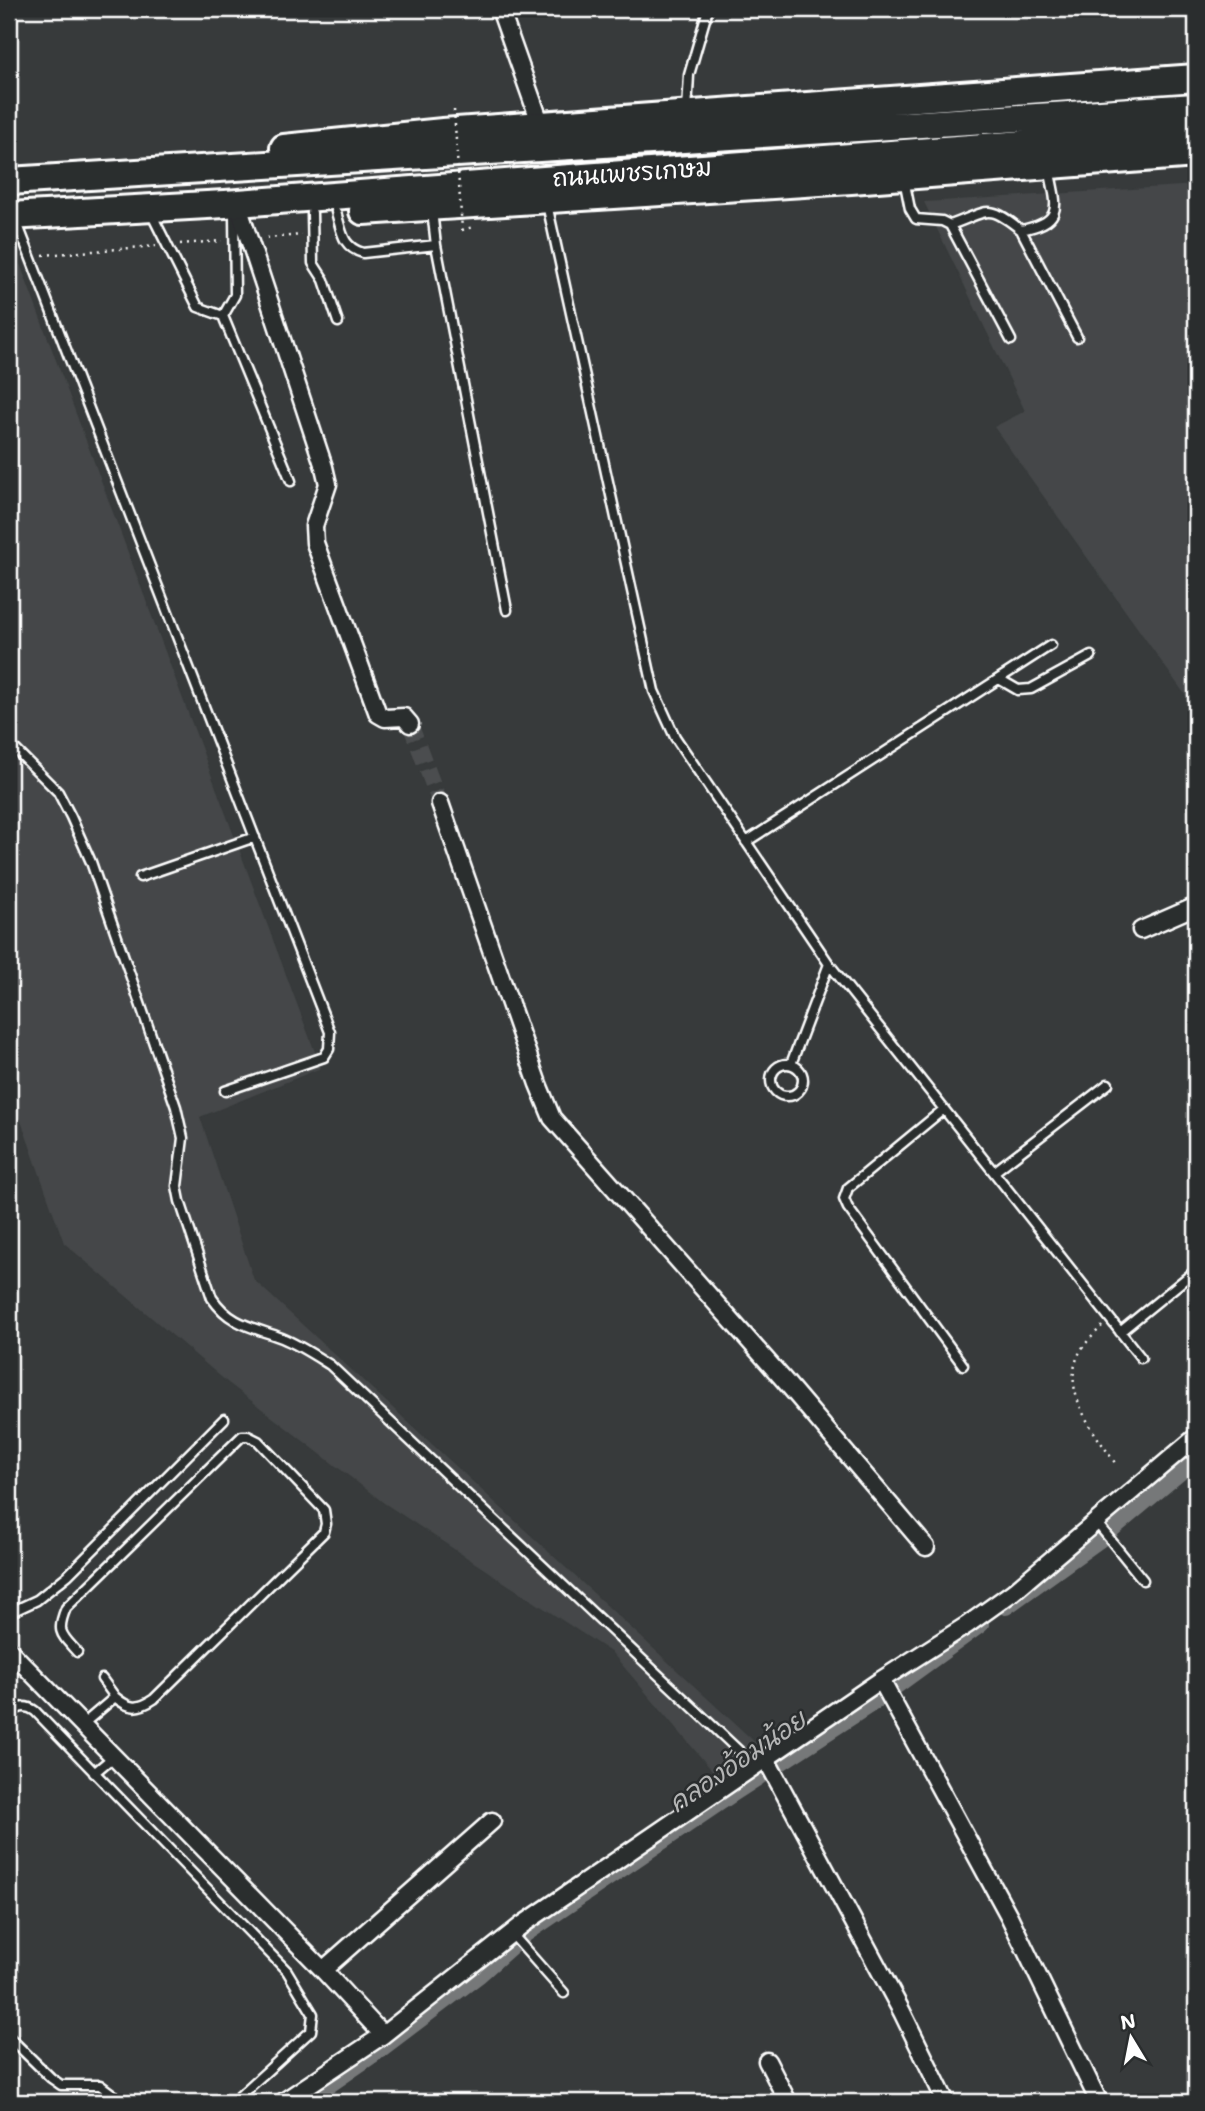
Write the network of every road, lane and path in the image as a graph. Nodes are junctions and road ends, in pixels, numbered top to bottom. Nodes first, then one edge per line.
1 (500, 9) edge
2 (708, 9) edge
3 (1196, 78) edge
4 (1196, 107) edge
5 (454, 110) dead end
6 (687, 115) junction
7 (541, 125) junction
8 (1066, 129) junction
9 (1196, 131) edge
10 (1196, 154) edge
11 (1049, 165) junction
12 (120, 175) junction
13 (903, 176) junction
14 (9, 181) edge
15 (547, 201) junction
16 (432, 208) junction
17 (68, 212) junction
18 (324, 213) junction
19 (238, 215) junction
20 (12, 216) edge
21 (153, 217) junction
22 (950, 225) junction
23 (462, 230) dead end
24 (1021, 230) junction
25 (436, 245) junction
26 (223, 316) junction
27 (338, 322) dead end
28 (1077, 337) dead end
29 (1011, 340) dead end
30 (290, 481) dead end
31 (507, 610) dead end
32 (1051, 645) dead end
33 (1091, 656) dead end
34 (999, 679) junction
35 (410, 723) dead end
36 (9, 743) edge
37 (440, 803) tunnel mouth
38 (255, 837) junction
39 (746, 842) junction
40 (140, 877) dead end
41 (1196, 906) edge
42 (1141, 930) dead end
43 (829, 964) junction
44 (791, 1063) junction
45 (1108, 1084) dead end
46 (225, 1091) dead end
47 (944, 1109) junction
48 (994, 1172) junction
49 (1195, 1271) edge
50 (1110, 1319) junction
51 (1120, 1332) junction
52 (1141, 1358) dead end
53 (963, 1365) dead end
54 (224, 1419) dead end
55 (1196, 1437) edge
56 (1117, 1466) dead end
57 (1099, 1525) junction
58 (926, 1546) dead end
59 (1143, 1580) dead end
60 (9, 1613) edge
61 (9, 1650) edge
62 (77, 1652) dead end
63 (102, 1679) dead end
64 (886, 1688) junction
65 (115, 1698) junction
66 (9, 1715) edge
67 (82, 1726) junction
68 (113, 1757) junction
69 (765, 1765) junction
70 (94, 1773) junction
71 (492, 1821) dead end
72 (516, 1938) junction
73 (323, 1970) junction
74 (564, 1993) dead end
75 (383, 2035) junction
76 (9, 2037) edge
77 (767, 2061) dead end
78 (123, 2102) edge
79 (233, 2102) edge
80 (282, 2102) edge
81 (788, 2102) edge
82 (946, 2102) edge
83 (1100, 2102) edge

1 - 7 street
2 - 6 lane
3 - 6 main road, ถนนเพชรเกษม
4 - 8 main road, ถนนเพชรเกษม
5 - 23 path, bridge
6 - 7 main road, ถนนเพชรเกษม
7 - 12 main road, ถนนเพชรเกษม
8 - 9 main road, ถนนเพชรเกษม
8 - 12 main road, ถนนเพชรเกษม
8 - 17 main road, ถนนเพชรเกษม
10 - 11 main road, ถนนเพชรเกษม
11 - 13 main road, ถนนเพชรเกษม
11 - 24 lane
12 - 14 main road, ถนนเพชรเกษม
13 - 15 main road, ถนนเพชรเกษม
13 - 22 lane
15 - 16 main road, ถนนเพชรเกษม
15 - 39 lane
16 - 18 main road, ถนนเพชรเกษม
16 - 25 lane
17 - 20 main road, ถนนเพชรเกษม
17 - 21 main road, ถนนเพชรเกษม
18 - 19 main road, ถนนเพชรเกษม
18 - 25 lane
18 - 27 lane
19 - 21 main road, ถนนเพชรเกษม
19 - 26 lane
19 - 35 street
20 - 38 lane
21 - 26 lane
22 - 24 lane
22 - 29 lane
24 - 28 lane
25 - 31 lane
26 - 30 lane
32 - 34 lane
33 - 34 lane
34 - 39 lane
36 - 69 lane
37 - 58 street
38 - 40 lane
38 - 46 lane
39 - 43 lane
41 - 42 street
43 - 44 lane
43 - 47 lane
44 - 44 lane
45 - 48 lane
47 - 48 lane
47 - 53 lane
48 - 50 lane
49 - 51 lane
50 - 51 lane
50 - 56 path
51 - 52 lane
54 - 60 lane
55 - 57 street
57 - 59 lane
57 - 64 street
61 - 67 street
62 - 65 lane
63 - 65 lane
64 - 69 street
64 - 83 street
65 - 67 lane
66 - 70 lane
67 - 68 street
68 - 70 lane
68 - 73 street
69 - 72 street
69 - 82 street
70 - 79 lane
71 - 73 street
72 - 74 lane
72 - 75 street
73 - 75 street
75 - 80 street
76 - 78 lane
77 - 81 street

